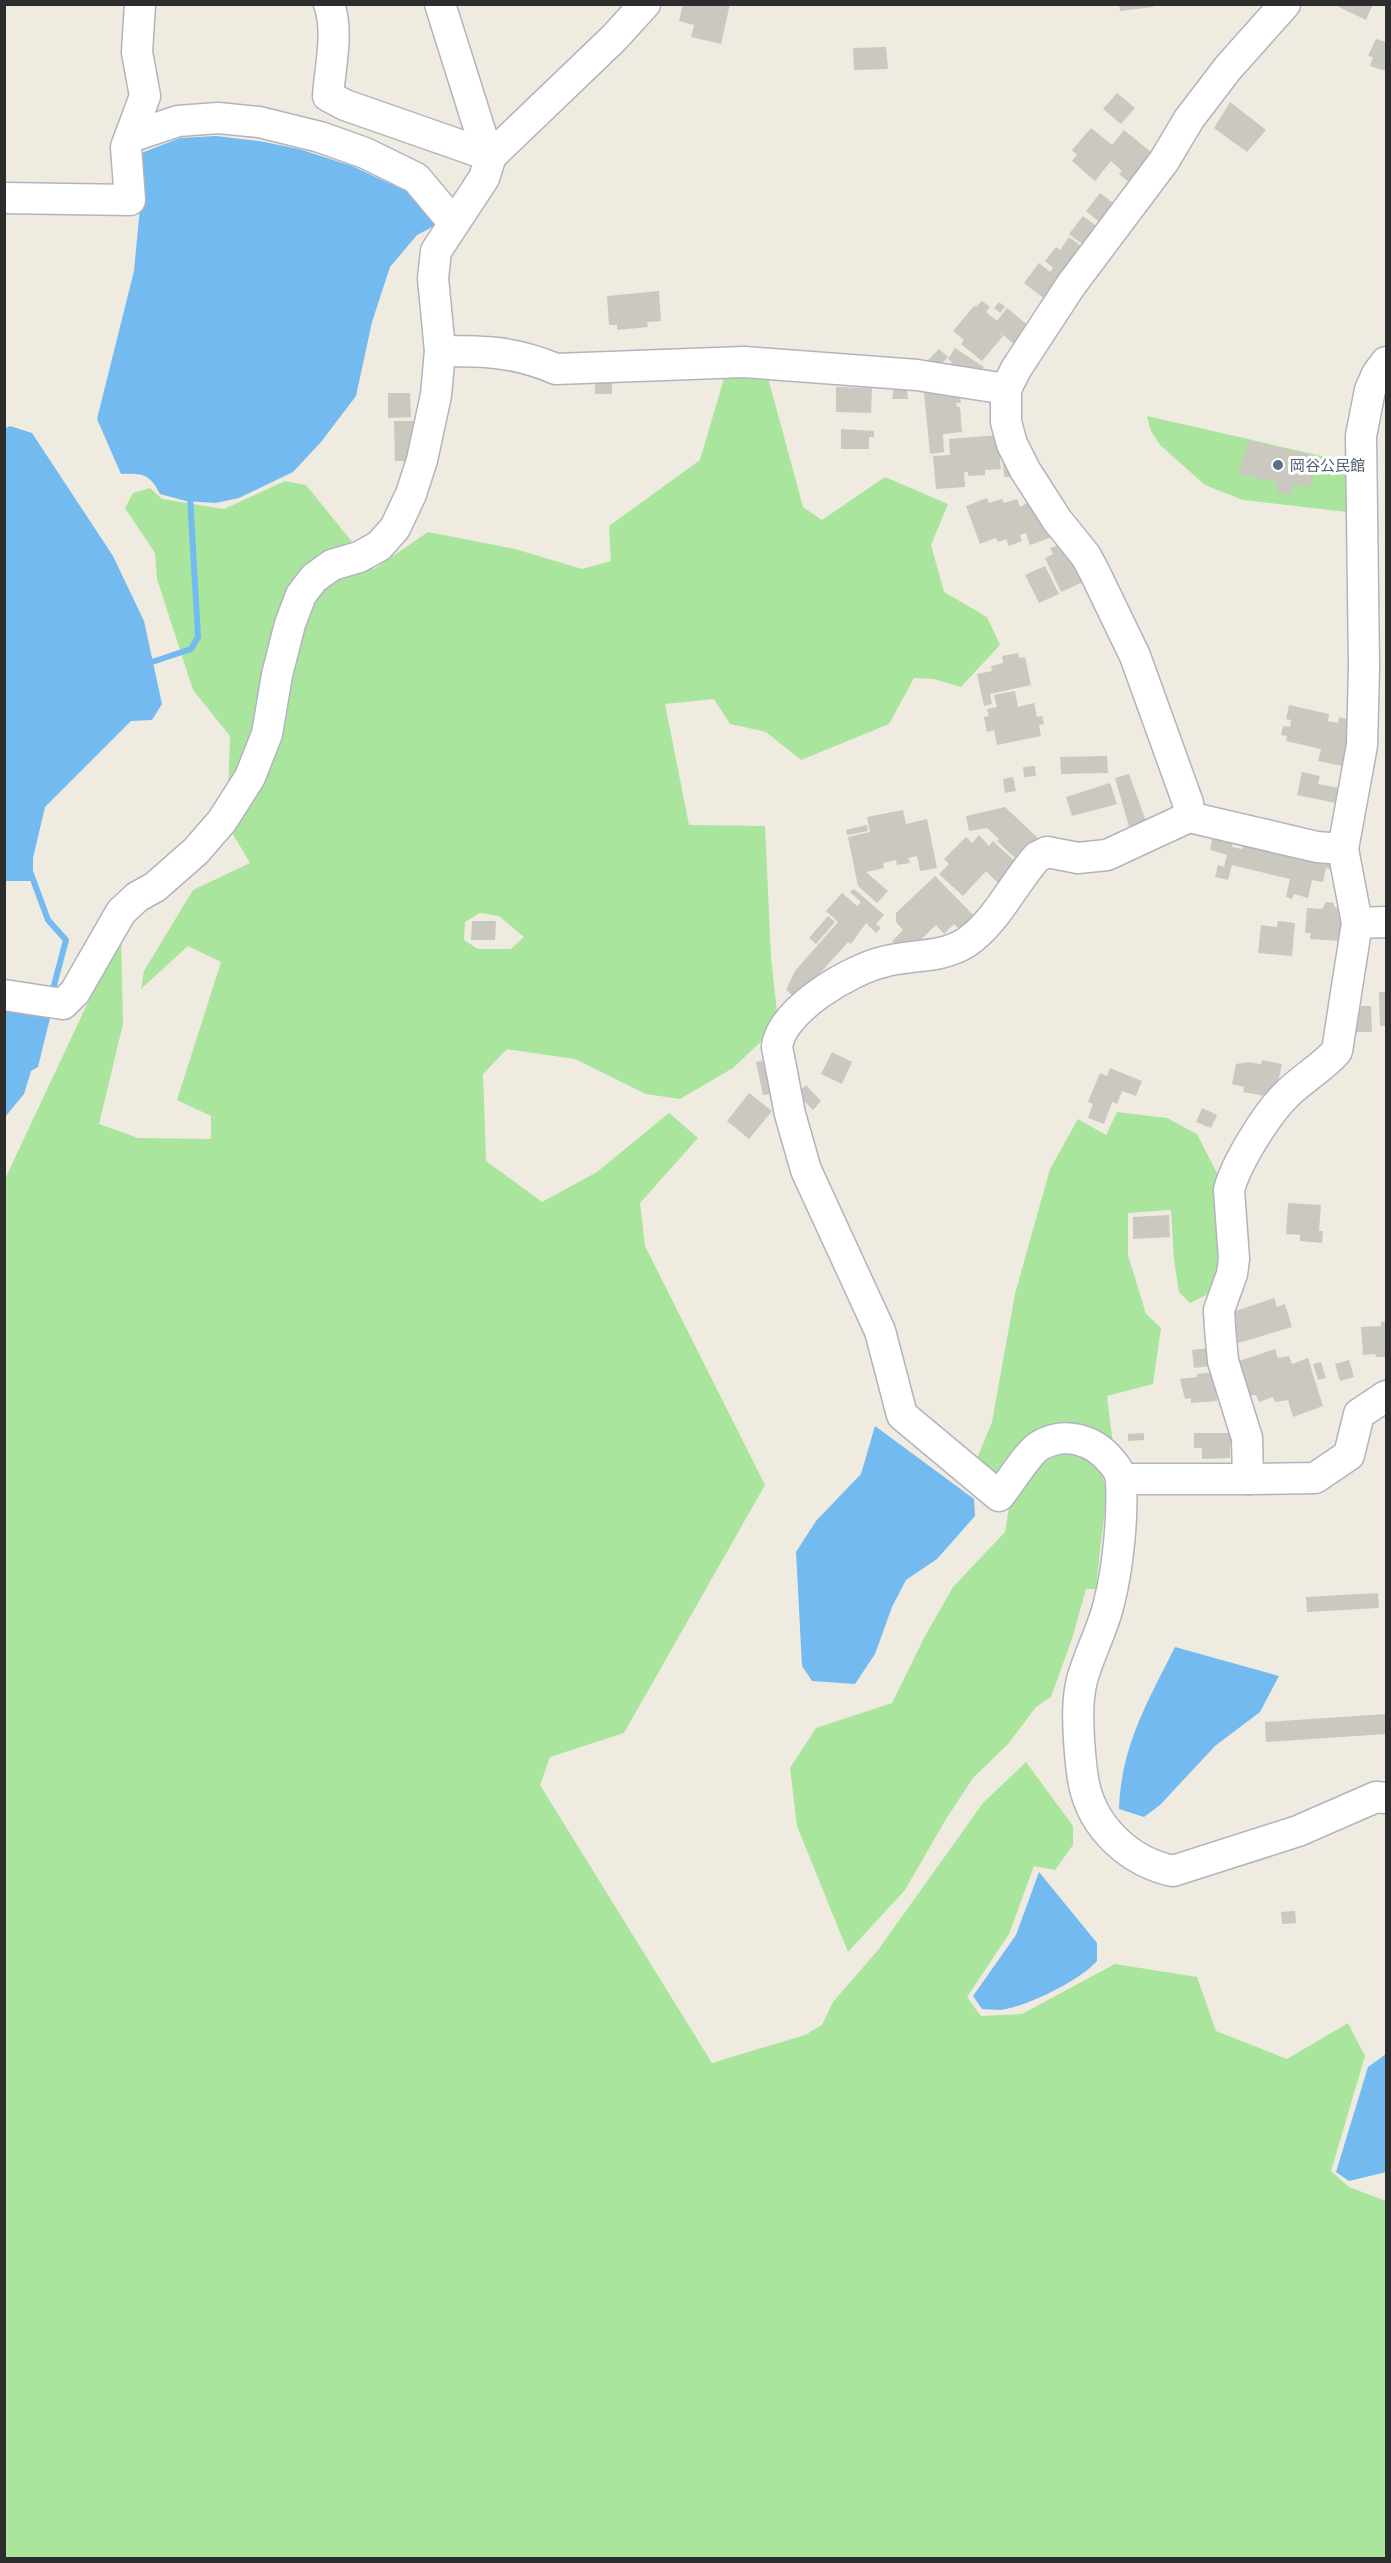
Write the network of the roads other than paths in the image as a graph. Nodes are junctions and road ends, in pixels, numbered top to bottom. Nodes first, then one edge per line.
1 (140, 4) edge
2 (329, 4) edge
3 (440, 4) edge
4 (645, 4) edge
5 (1285, 4) edge
6 (130, 137) junction
7 (491, 156) junction
8 (4, 198) edge
9 (453, 222) junction
10 (440, 351) junction
11 (1386, 362) edge
12 (1006, 389) junction
13 (1376, 408) edge
14 (1374, 588) edge
15 (1190, 817) junction
16 (1343, 849) junction
17 (1386, 922) edge
18 (1356, 927) junction
19 (4, 995) edge
20 (1386, 1396) edge
21 (1121, 1479) junction
22 (1248, 1479) junction
23 (1386, 1798) edge

1 - 6 street
2 - 7 street
3 - 7 street
4 - 7 street
5 - 12 street
6 - 8 street
6 - 9 street
7 - 9 street
9 - 10 street
10 - 12 street
10 - 19 street
11 - 13 street
12 - 15 street
13 - 14 street
14 - 16 street
15 - 16 street
15 - 21 street
16 - 18 street
17 - 18 street
18 - 22 street
20 - 22 street
21 - 22 street
21 - 23 street

